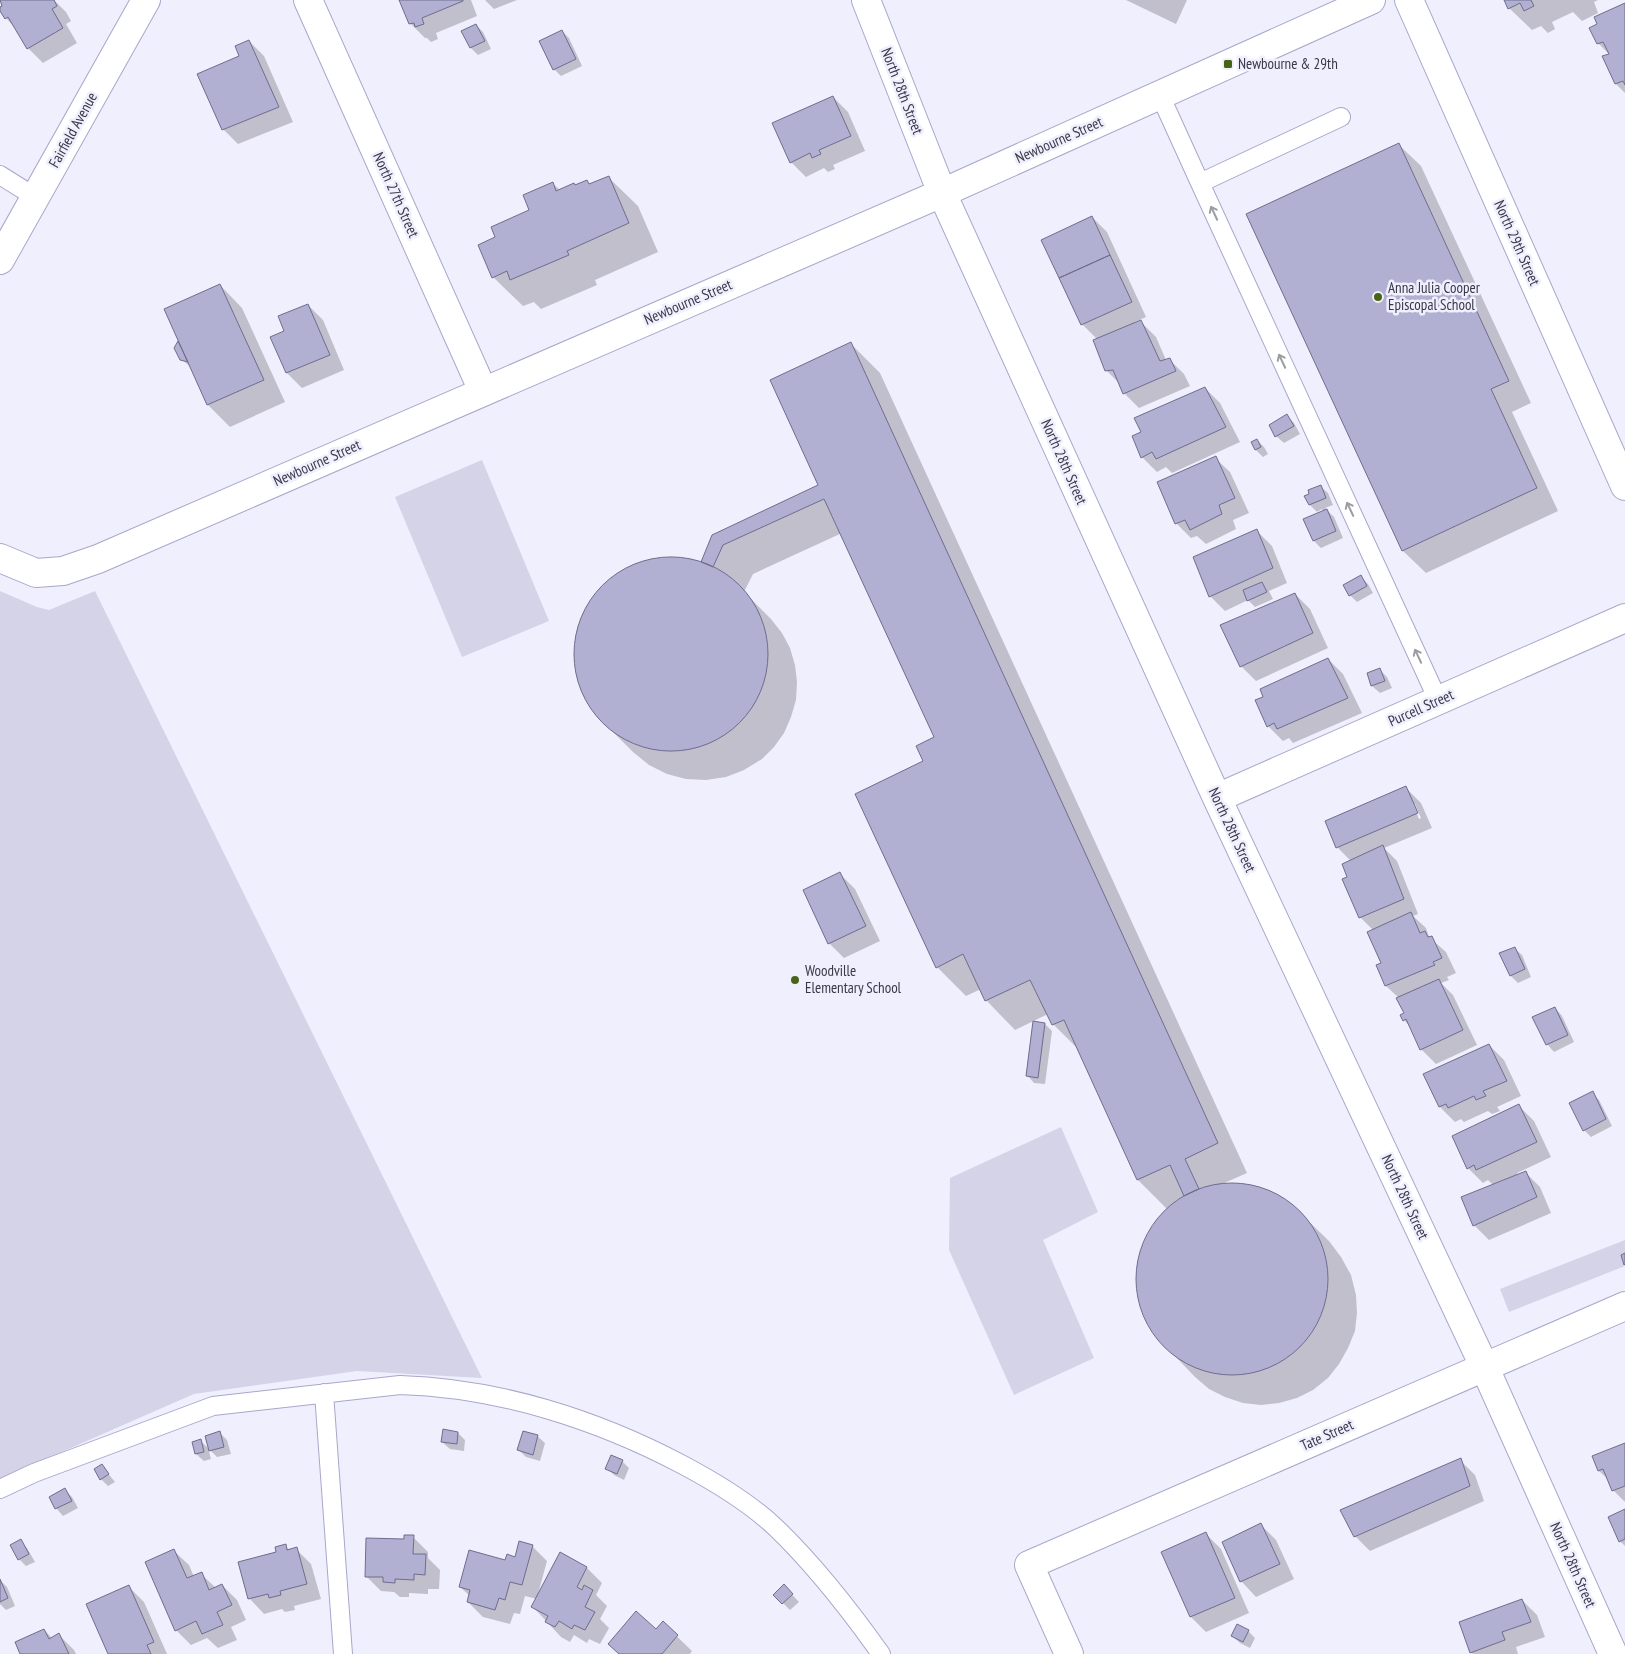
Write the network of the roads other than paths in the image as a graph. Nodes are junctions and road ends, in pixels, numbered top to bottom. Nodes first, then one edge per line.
1 (146, 0) edge
2 (308, 0) edge
3 (866, 0) edge
4 (1372, 0) edge
5 (1409, 0) edge
6 (1160, 95) junction
7 (1341, 117) dead end
8 (0, 175) edge
9 (1200, 183) junction
10 (942, 193) junction
11 (35, 197) junction
12 (0, 260) edge
13 (483, 391) junction
14 (1625, 486) edge
15 (0, 558) edge
16 (1625, 618) edge
17 (1438, 700) junction
18 (1217, 798) junction
19 (1625, 1306) edge
20 (1484, 1366) junction
21 (324, 1393) junction
22 (0, 1489) edge
23 (343, 1654) edge
24 (881, 1654) edge
25 (1069, 1654) edge
26 (1614, 1654) edge

1 - 11 street, Fairfield Avenue
2 - 13 street, North 27th Street
3 - 10 street, North 28th Street
4 - 6 street, Newbourne Street
5 - 14 street, North 29th Street
6 - 9 lane
6 - 10 street, Newbourne Street
7 - 9 lane
8 - 11 lane
17 -> 9 lane
10 - 13 street, Newbourne Street
10 - 18 street, North 28th Street
11 - 12 street, Fairfield Avenue
13 - 15 street, Newbourne Street
16 - 17 street, Purcell Street
17 - 18 street, Purcell Street
18 - 20 street, North 28th Street
19 - 20 street, Tate Street
20 - 25 street, Tate Street
20 - 26 street, North 28th Street
21 - 22 lane
21 - 23 lane
21 - 24 lane

